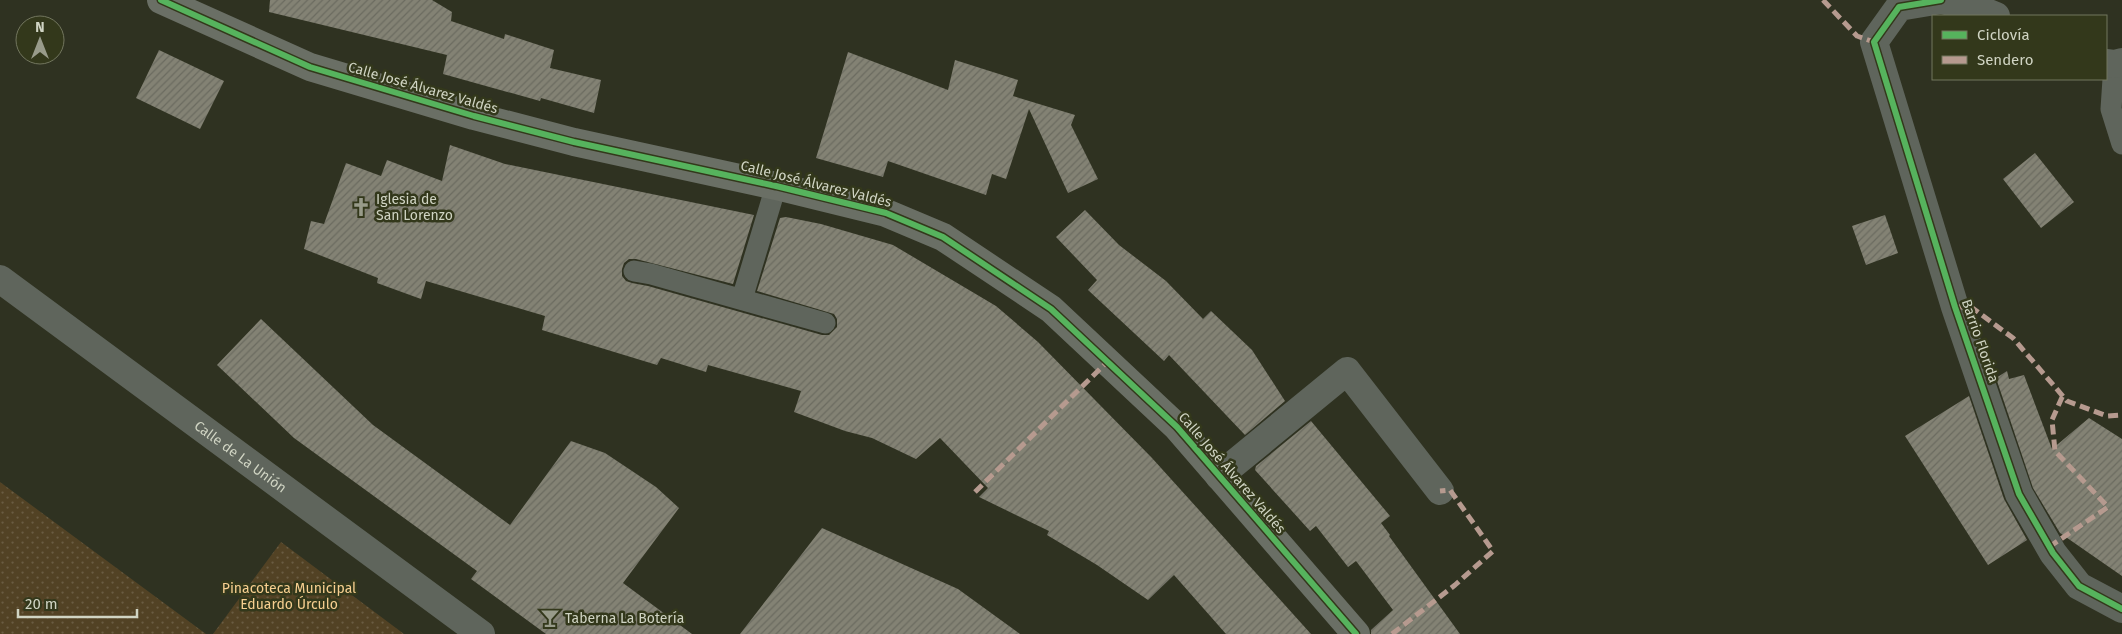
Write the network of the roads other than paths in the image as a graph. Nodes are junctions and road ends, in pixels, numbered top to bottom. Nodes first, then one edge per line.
1 (161, 0) edge
2 (1941, 0) edge
3 (1994, 15) edge
4 (2114, 63) edge
5 (2122, 144) edge
6 (776, 186) junction
7 (634, 271) dead end
8 (0, 279) edge
9 (742, 299) junction
10 (825, 323) dead end
11 (1219, 476) junction
12 (1440, 491) dead end
13 (2122, 610) edge
14 (481, 634) edge
15 (1356, 634) edge

1 - 6 street, Calle José Álvarez Valdés
2 - 3 street
2 - 13 street, Barrio Florida
4 - 5 lane
6 - 9 lane, Calle José Álvarez Valdés
6 - 11 street, Calle José Álvarez Valdés
7 - 9 lane
8 - 14 street, Calle de La Unión
9 - 10 lane
11 - 12 street
11 - 15 street, Calle José Álvarez Valdés

